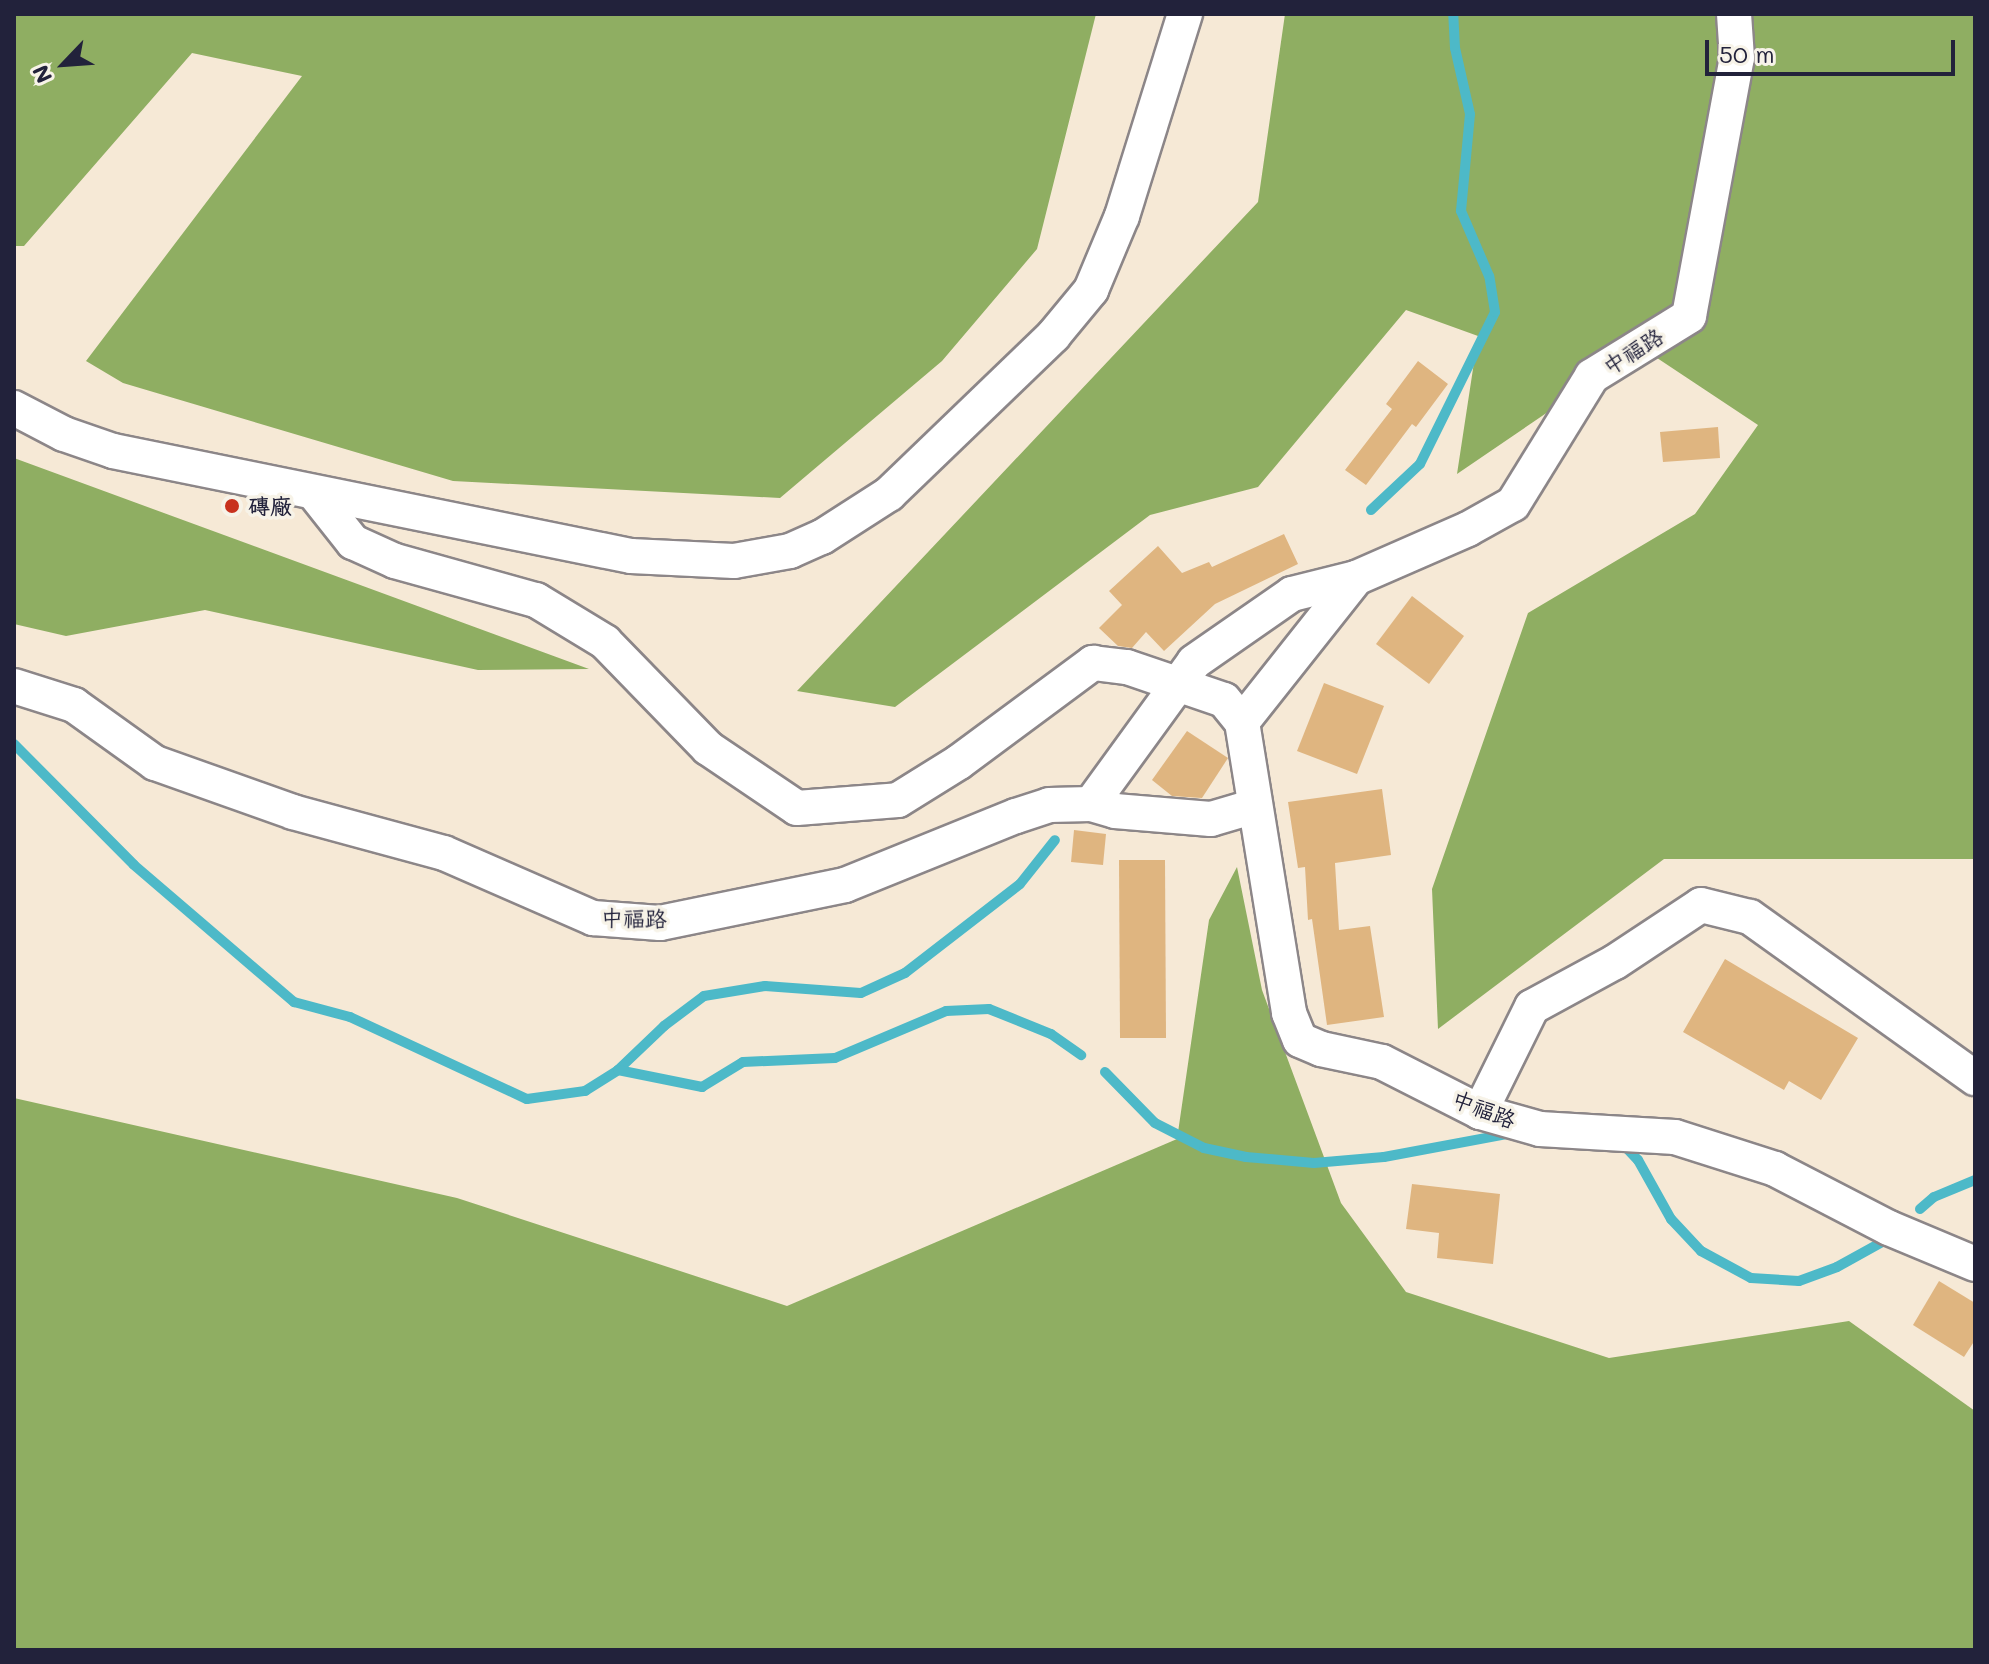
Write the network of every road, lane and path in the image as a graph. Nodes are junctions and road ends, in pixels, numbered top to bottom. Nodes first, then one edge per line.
1 (1185, 14) edge
2 (1734, 14) edge
3 (14, 408) edge
4 (314, 493) junction
5 (1356, 578) junction
6 (14, 686) edge
7 (1178, 687) junction
8 (1242, 722) junction
9 (1091, 804) junction
10 (1255, 806) junction
11 (1975, 1078) edge
12 (1480, 1112) junction
13 (1975, 1264) edge

1 - 4 street
2 - 5 street, 中福路
3 - 4 street
4 - 7 street
5 - 7 street, 中福路
5 - 8 street, 中福路
6 - 9 street, 中福路
7 - 8 street
7 - 9 street, 中福路
8 - 10 street, 中福路
9 - 10 street
10 - 12 street, 中福路
11 - 12 street
12 - 13 street, 中福路

